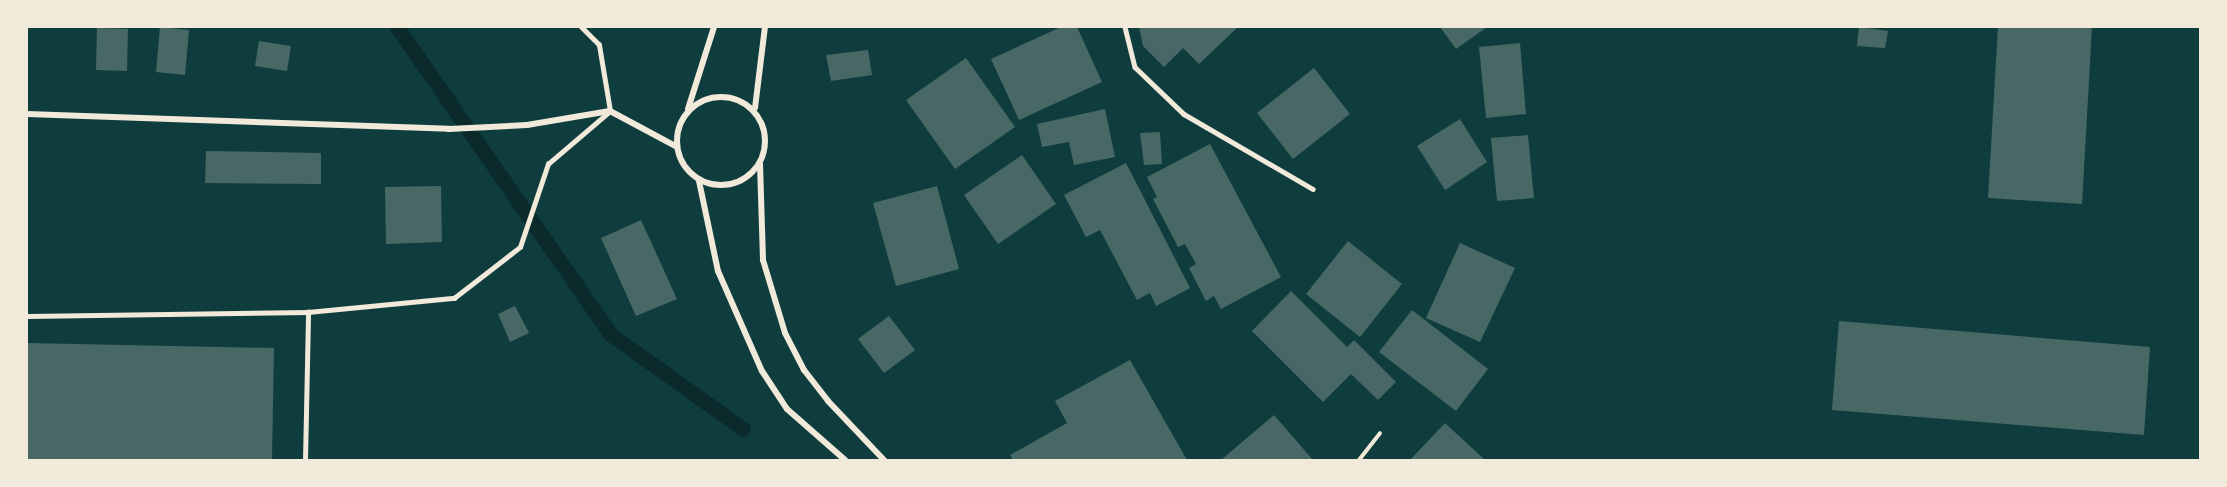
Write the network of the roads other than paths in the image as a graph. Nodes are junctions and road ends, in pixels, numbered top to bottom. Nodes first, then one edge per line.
1 (581, 27) edge
2 (714, 27) edge
3 (765, 27) edge
4 (1125, 27) edge
5 (755, 108) junction
6 (688, 109) junction
7 (610, 111) junction
8 (27, 114) edge
9 (677, 147) junction
10 (760, 164) junction
11 (699, 181) junction
12 (1313, 189) dead end
13 (308, 312) junction
14 (27, 316) edge
15 (305, 460) edge
16 (844, 460) edge
17 (884, 460) edge

1 - 7 lane
2 - 6 street
3 - 5 street
4 - 12 lane
5 - 6 street
5 - 10 street
6 - 9 street
7 - 8 street
7 - 9 street
7 - 13 lane
9 - 11 street
10 - 11 street
10 - 17 street
11 - 16 street
13 - 14 lane
13 - 15 lane

